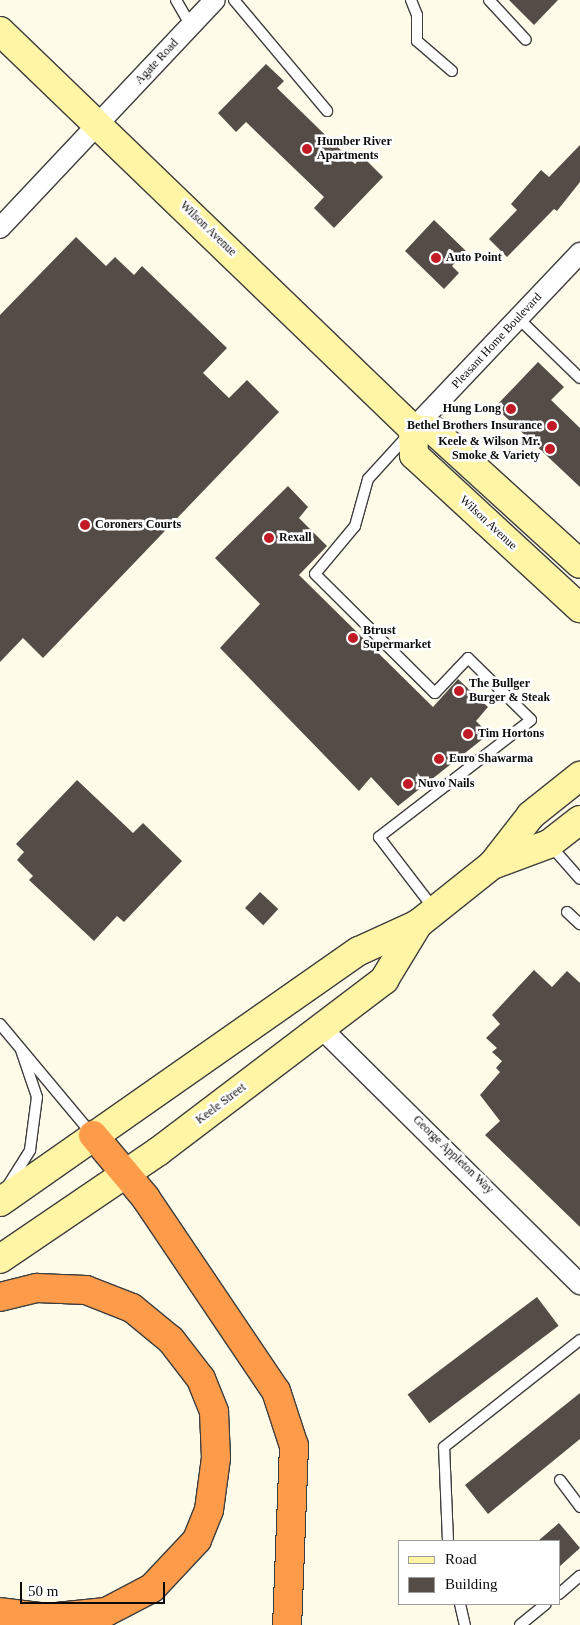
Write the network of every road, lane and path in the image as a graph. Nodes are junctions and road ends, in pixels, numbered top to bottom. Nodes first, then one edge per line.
1 (176, 0) edge
2 (215, 0) edge
3 (234, 0) edge
4 (411, 0) edge
5 (489, 0) edge
6 (190, 26) junction
7 (0, 31) edge
8 (526, 40) dead end
9 (452, 71) dead end
10 (327, 111) dead end
11 (100, 124) junction
12 (0, 228) edge
13 (580, 253) edge
14 (518, 318) junction
15 (580, 378) edge
16 (413, 429) junction
17 (580, 564) edge
18 (580, 608) edge
19 (580, 776) edge
20 (580, 820) edge
21 (549, 844) junction
22 (492, 865) junction
23 (580, 880) edge
24 (567, 912) dead end
25 (427, 917) junction
26 (580, 924) edge
27 (0, 1024) edge
28 (322, 1029) junction
29 (21, 1050) junction
30 (93, 1135) junction
31 (124, 1174) junction
32 (0, 1201) edge
33 (0, 1260) edge
34 (580, 1284) edge
35 (0, 1297) edge
36 (580, 1340) edge
37 (560, 1480) dead end
38 (580, 1507) edge
39 (448, 1540) edge
40 (580, 1576) edge
41 (560, 1593) edge
42 (460, 1605) edge
43 (545, 1605) edge
44 (0, 1612) edge
45 (287, 1625) edge
46 (465, 1625) edge
47 (520, 1625) edge

1 - 6 lane
2 - 6 street, Agate Road
3 - 10 lane
4 - 9 lane
5 - 8 lane
6 - 11 street, Agate Road
7 - 11 main road, Wilson Avenue
11 - 12 street, Agate Road
11 - 16 main road, Wilson Avenue
13 - 14 street, Pleasant Home Boulevard
14 - 15 lane
14 - 16 street, Pleasant Home Boulevard
16 - 17 main road
16 - 18 main road, Wilson Avenue
16 - 25 lane
19 - 22 main road, Keele Street
20 - 21 main road, Keele Street
21 - 22 main road, Keele Street
21 - 23 lane
22 - 25 main road, Keele Street
24 - 26 lane
25 - 28 main road, Keele Street
25 - 30 main road, Keele Street
27 - 29 lane
28 - 31 main road, Keele Street
28 - 34 street, George Appleton Way
29 - 30 lane
29 - 32 lane
30 - 31 highway
30 - 32 main road, Keele Street
31 - 33 main road, Keele Street
31 - 45 highway
35 - 44 highway
36 - 39 lane
37 - 38 lane
40 - 41 lane
42 - 46 lane
43 - 47 lane

